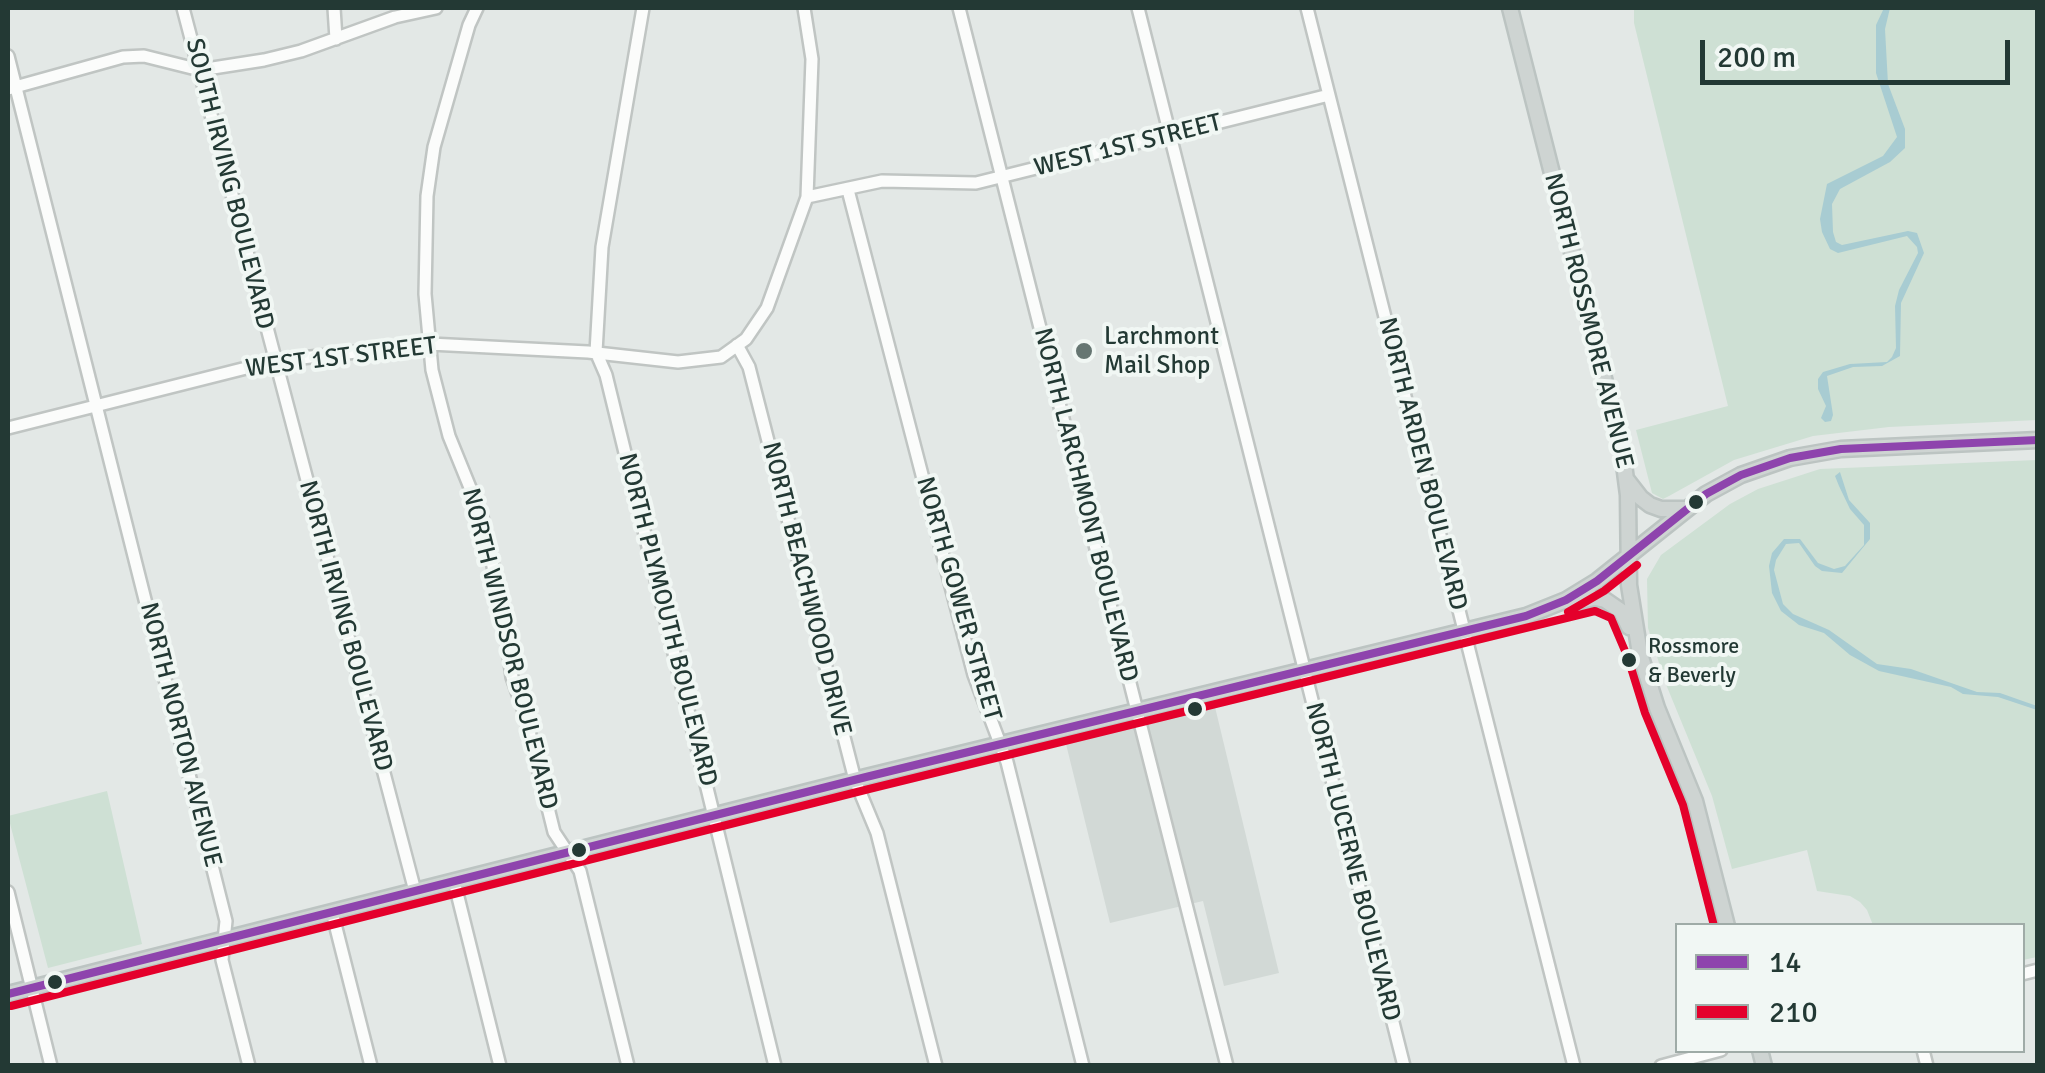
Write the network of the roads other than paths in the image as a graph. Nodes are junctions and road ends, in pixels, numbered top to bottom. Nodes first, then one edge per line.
1 (183, 8) edge
2 (334, 8) edge
3 (436, 8) edge
4 (477, 8) edge
5 (643, 8) edge
6 (804, 8) edge
7 (959, 8) edge
8 (1138, 8) edge
9 (1307, 8) edge
10 (1510, 8) edge
11 (336, 40) junction
12 (8, 56) edge
13 (200, 70) junction
14 (11, 88) edge
15 (1329, 95) junction
16 (1169, 134) junction
17 (1002, 178) junction
18 (848, 190) junction
19 (807, 197) junction
20 (430, 344) junction
21 (736, 346) junction
22 (596, 352) junction
23 (274, 361) junction
24 (97, 405) junction
25 (8, 428) edge
26 (2038, 440) edge
27 (1627, 478) junction
28 (1684, 509) junction
29 (1629, 555) junction
30 (1526, 616) junction
31 (1464, 630) junction
32 (1640, 654) junction
33 (1304, 670) junction
34 (1137, 711) junction
35 (1000, 744) junction
36 (854, 780) junction
37 (715, 815) junction
38 (568, 852) junction
39 (454, 881) junction
40 (415, 891) junction
41 (8, 892) edge
42 (332, 912) junction
43 (1726, 923) edge
44 (224, 940) junction
45 (32, 988) junction
46 (8, 994) edge
47 (1709, 1053) edge
48 (51, 1066) edge
49 (249, 1066) edge
50 (370, 1066) edge
51 (500, 1066) edge
52 (628, 1066) edge
53 (774, 1066) edge
54 (936, 1066) edge
55 (1083, 1066) edge
56 (1227, 1066) edge
57 (1404, 1066) edge
58 (1574, 1066) edge
59 (1662, 1066) edge

1 - 13 street, SOUTH IRVING BOULEVARD
2 - 11 street
3 - 11 street
4 - 20 street, NORTH WINDSOR BOULEVARD
5 - 22 street
6 - 19 street
7 - 17 street, NORTH LARCHMONT BOULEVARD
8 - 16 street, NORTH LUCERNE BOULEVARD
9 - 15 street, NORTH ARDEN BOULEVARD
10 - 27 main road, NORTH ROSSMORE AVENUE
11 - 13 street
12 - 14 street, NORTH NORTON AVENUE
13 - 14 street
13 - 23 street, SOUTH IRVING BOULEVARD
14 - 24 street, NORTH NORTON AVENUE
15 - 16 street, WEST 1ST STREET
15 - 31 street, NORTH ARDEN BOULEVARD
16 - 17 street, WEST 1ST STREET
16 - 33 street, NORTH LUCERNE BOULEVARD
17 - 18 street, WEST 1ST STREET
17 - 34 street, NORTH LARCHMONT BOULEVARD
18 - 19 street, WEST 1ST STREET
18 - 35 street, NORTH GOWER STREET
19 - 21 street
20 - 22 street, WEST 1ST STREET
20 - 23 street, WEST 1ST STREET
20 - 38 street, NORTH WINDSOR BOULEVARD
21 - 22 street, WEST 1ST STREET
21 - 36 street, NORTH BEACHWOOD DRIVE
22 - 37 street, NORTH PLYMOUTH BOULEVARD
23 - 24 street, WEST 1ST STREET
23 - 40 street, NORTH IRVING BOULEVARD
24 - 25 street, WEST 1ST STREET
24 - 44 street, NORTH NORTON AVENUE
26 - 28 main road
27 - 28 main road
27 - 29 main road, NORTH ROSSMORE AVENUE
28 - 29 main road
29 - 30 main road
29 - 32 main road, NORTH ROSSMORE AVENUE
30 - 31 main road
30 - 32 main road
31 - 33 main road
31 - 58 street, NORTH ARDEN BOULEVARD
32 - 43 main road, NORTH ROSSMORE AVENUE
33 - 34 main road
33 - 57 street, NORTH LUCERNE BOULEVARD
34 - 35 main road
34 - 56 street, NORTH LARCHMONT BOULEVARD
35 - 36 main road
35 - 55 street, NORTH GOWER STREET
36 - 37 main road
36 - 54 street, NORTH BEACHWOOD DRIVE
37 - 38 main road
37 - 53 street, NORTH PLYMOUTH BOULEVARD
38 - 39 main road
38 - 52 street, NORTH WINDSOR BOULEVARD
39 - 40 main road
39 - 51 street
40 - 42 main road
41 - 45 street
42 - 44 main road
42 - 50 street
44 - 45 main road
44 - 49 street, NORTH NORTON AVENUE
45 - 46 main road
45 - 48 street
47 - 59 street

